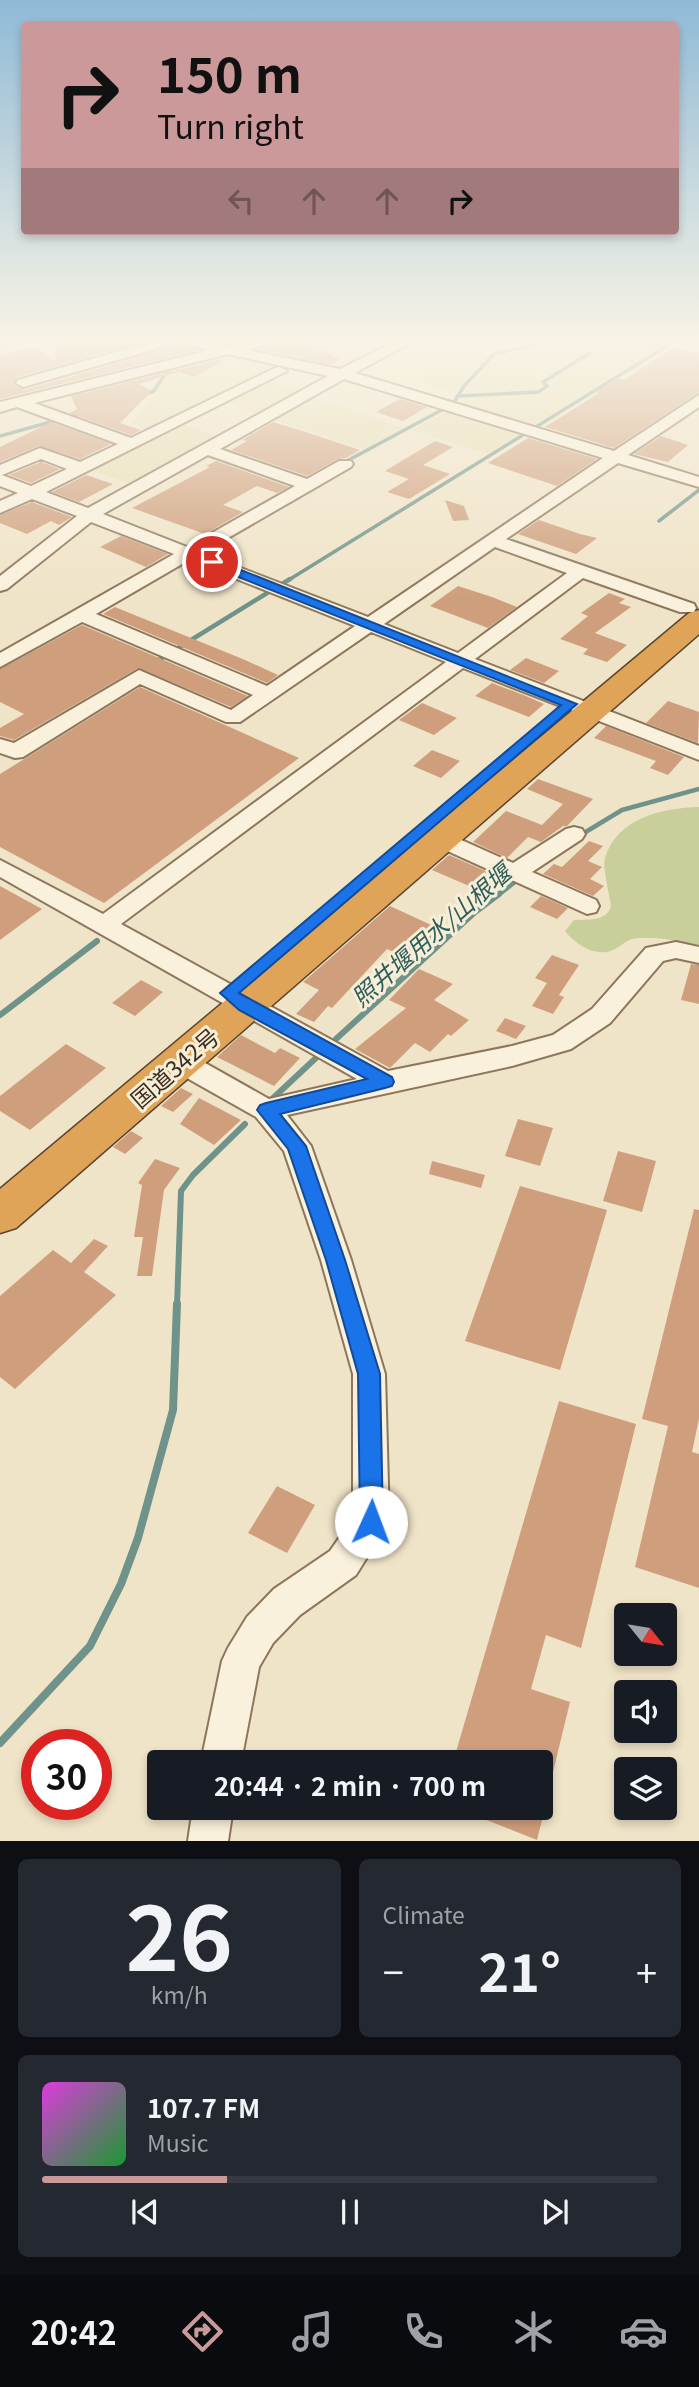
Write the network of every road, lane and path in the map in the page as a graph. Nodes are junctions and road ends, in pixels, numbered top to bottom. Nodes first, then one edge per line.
1 (81, 425) edge
2 (169, 425) edge
3 (252, 425) edge
4 (512, 425) edge
5 (662, 425) edge
6 (131, 443) junction
7 (208, 450) junction
8 (615, 456) junction
9 (345, 464) dead end
10 (80, 468) junction
11 (0, 471) edge
12 (0, 480) edge
13 (699, 482) edge
14 (309, 485) junction
15 (32, 492) junction
16 (4, 503) edge
17 (89, 515) junction
18 (494, 541) junction
19 (189, 554) junction
20 (581, 571) junction
21 (0, 585) edge
22 (695, 608) edge
23 (82, 615) junction
24 (372, 625) junction
25 (0, 661) edge
26 (461, 661) junction
27 (270, 694) junction
28 (580, 708) junction
29 (0, 745) edge
30 (699, 754) edge
31 (575, 834) dead end
32 (440, 839) junction
33 (3, 871) edge
34 (514, 873) junction
35 (587, 906) dead end
36 (105, 924) junction
37 (699, 955) edge
38 (237, 999) junction
39 (181, 1062) junction
40 (385, 1082) junction
41 (266, 1110) junction
42 (0, 1183) edge
43 (0, 1215) edge
44 (223, 1750) edge
45 (211, 1820) edge
46 (208, 1841) edge

1 - 6 street
2 - 6 street
3 - 7 street
4 - 8 street
5 - 8 street
6 - 10 street
7 - 14 street
7 - 17 street
8 - 13 street
8 - 18 street
9 - 14 street
10 - 11 street
10 - 15 street
12 - 15 street
14 - 19 street
15 - 16 street
15 - 17 street
17 - 19 street
17 - 21 street
18 - 20 street
18 - 24 street
19 - 23 street
19 - 24 street
20 - 22 street
20 - 26 street
22 - 28 highway, 国道342号
23 - 25 street
23 - 27 street
24 - 26 street
24 - 27 street
26 - 28 street
26 - 36 street
27 - 29 street
28 - 30 street
28 - 32 highway, 国道342号
28 - 38 highway, 国道342号
31 - 34 street
32 - 34 street
32 - 38 highway, 国道342号
33 - 36 street
34 - 35 street
36 - 38 street
37 - 40 street
38 - 39 highway, 国道342号
38 - 40 street
38 - 42 highway, 国道342号
39 - 41 street
39 - 43 highway, 国道342号
40 - 41 street
41 - 44 street
45 - 46 street

